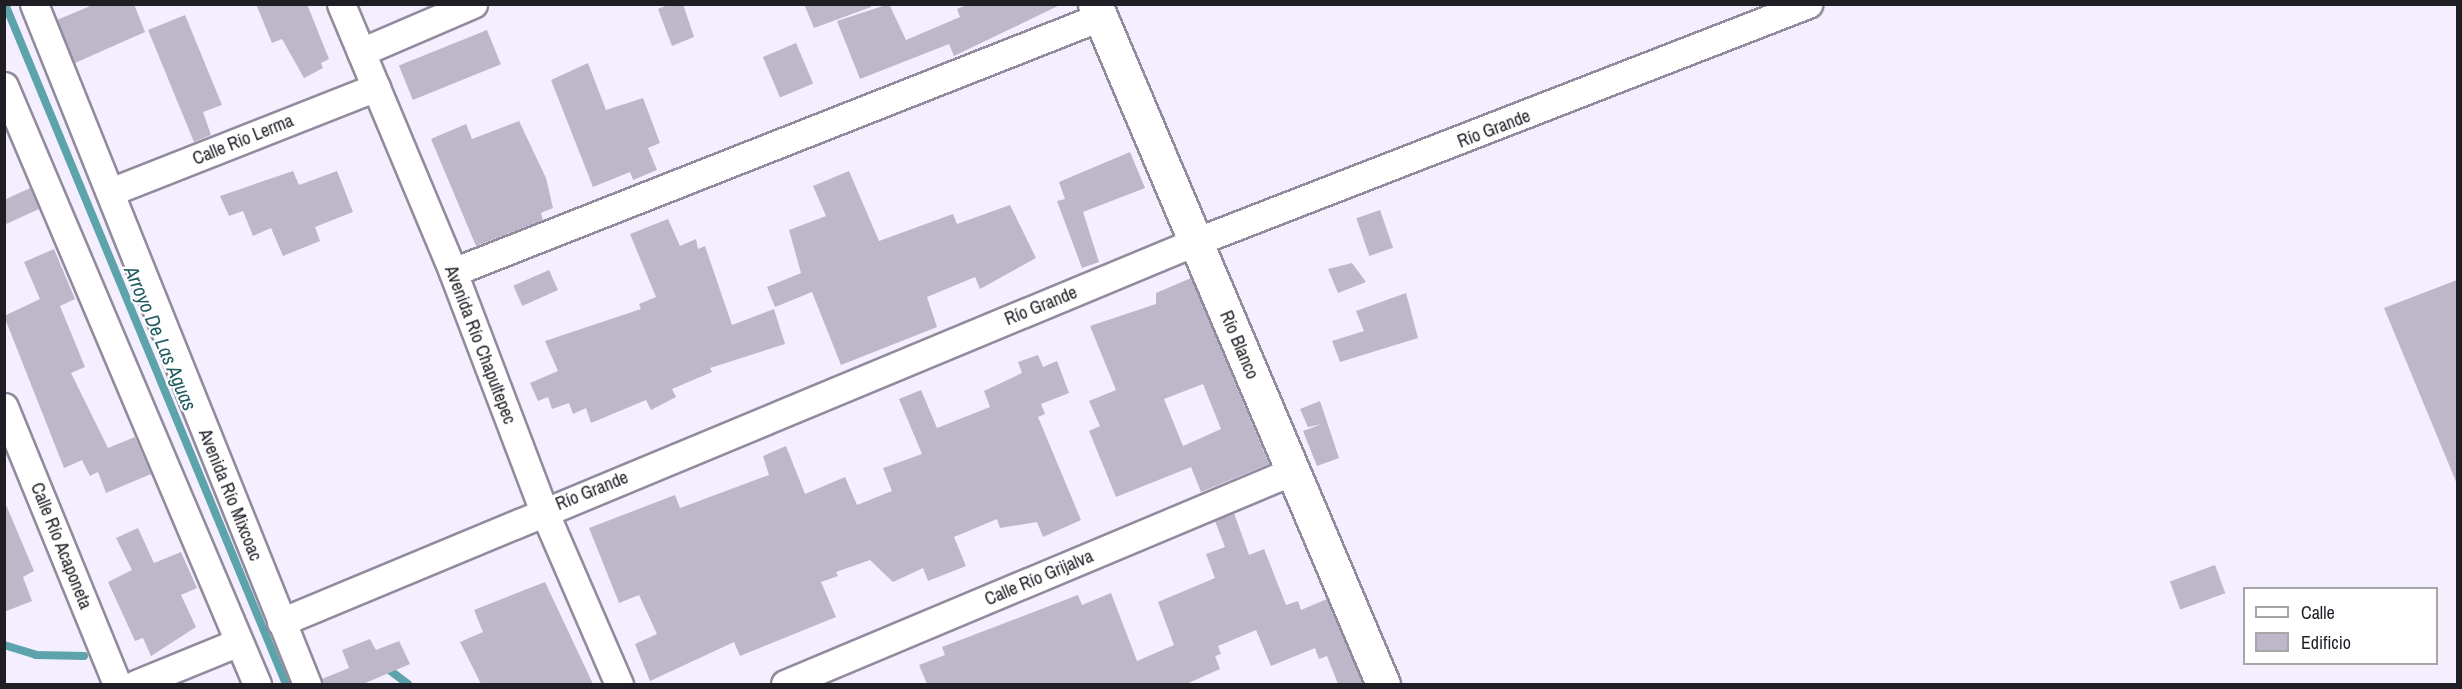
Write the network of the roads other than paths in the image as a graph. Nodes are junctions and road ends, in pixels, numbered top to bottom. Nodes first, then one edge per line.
1 (34, 4) edge
2 (341, 4) edge
3 (473, 4) edge
4 (1808, 4) edge
5 (1097, 11) edge
6 (361, 52) junction
7 (4, 86) edge
8 (376, 87) junction
9 (110, 192) junction
10 (1195, 242) junction
11 (453, 272) junction
12 (4, 407) edge
13 (1293, 471) junction
14 (544, 511) junction
15 (281, 622) junction
16 (239, 642) junction
17 (117, 684) edge
18 (136, 684) edge
19 (257, 684) edge
20 (308, 684) edge
21 (619, 684) edge
22 (785, 684) edge
23 (1383, 684) edge

1 - 9 street, Avenida Río Mixcoac
2 - 6 street, Avenida Río Chapultepec
3 - 6 street
4 - 10 street, Río Grande
5 - 10 street, Río Blanco
5 - 11 street
6 - 8 street, Avenida Río Chapultepec
7 - 16 street
8 - 9 street, Calle Río Lerma
8 - 11 street, Avenida Río Chapultepec
9 - 15 street, Avenida Río Mixcoac
10 - 13 street, Río Blanco
10 - 14 street, Río Grande
11 - 14 street, Avenida Río Chapultepec
12 - 17 street, Calle Río Acaponeta
13 - 22 street, Calle Río Grijalva
13 - 23 street, Río Blanco
14 - 15 street, Río Grande
14 - 21 street, Avenida Río Chapultepec
15 - 20 street, Avenida Río Mixcoac
16 - 18 street
16 - 19 street

